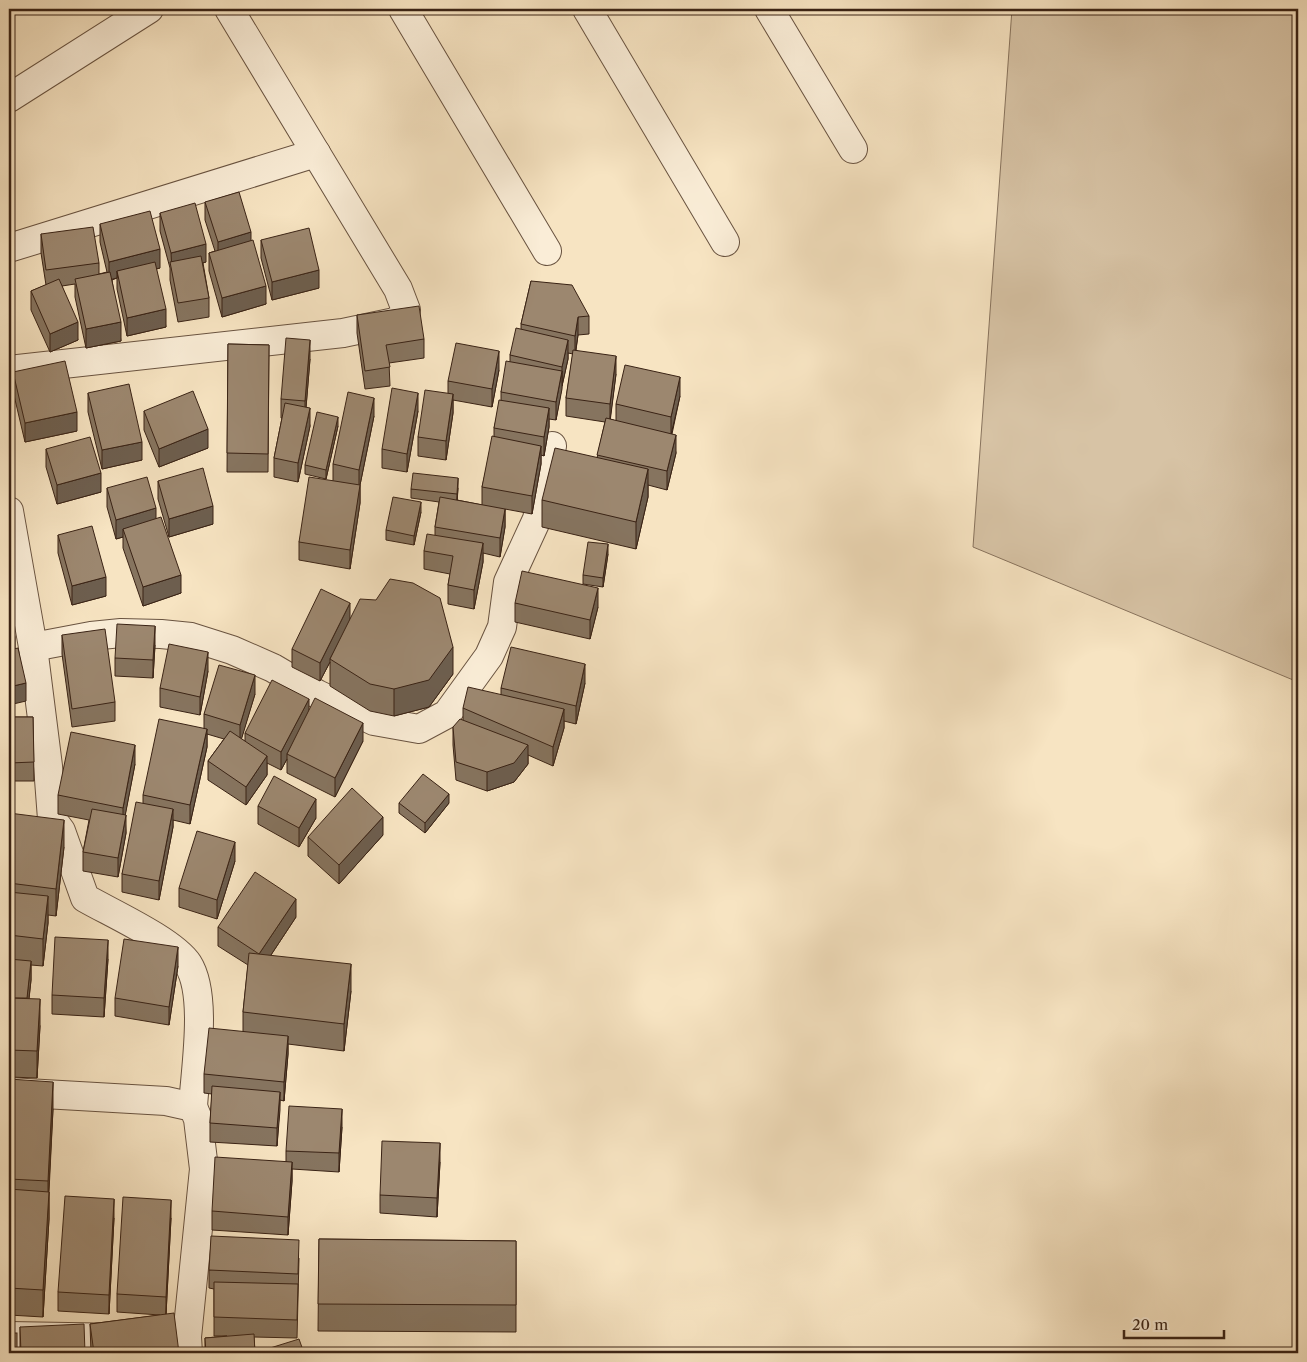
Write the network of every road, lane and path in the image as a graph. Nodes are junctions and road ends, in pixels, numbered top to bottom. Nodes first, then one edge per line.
1 (149, 9) edge
2 (228, 9) edge
3 (403, 9) edge
4 (587, 9) edge
5 (768, 9) edge
6 (9, 98) edge
7 (854, 148) dead end
8 (316, 153) junction
9 (725, 242) dead end
10 (9, 248) edge
11 (547, 251) dead end
12 (9, 370) edge
13 (552, 446) dead end
14 (9, 511) edge
15 (33, 647) junction
16 (9, 1092) edge
17 (193, 1107) junction
18 (9, 1336) edge
19 (187, 1345) edge

1 - 6 street
2 - 8 street
3 - 11 street
4 - 9 street
5 - 7 street
8 - 10 street
8 - 12 street
13 - 15 street
14 - 15 street
15 - 17 street
16 - 17 street
17 - 19 street
18 - 19 street

